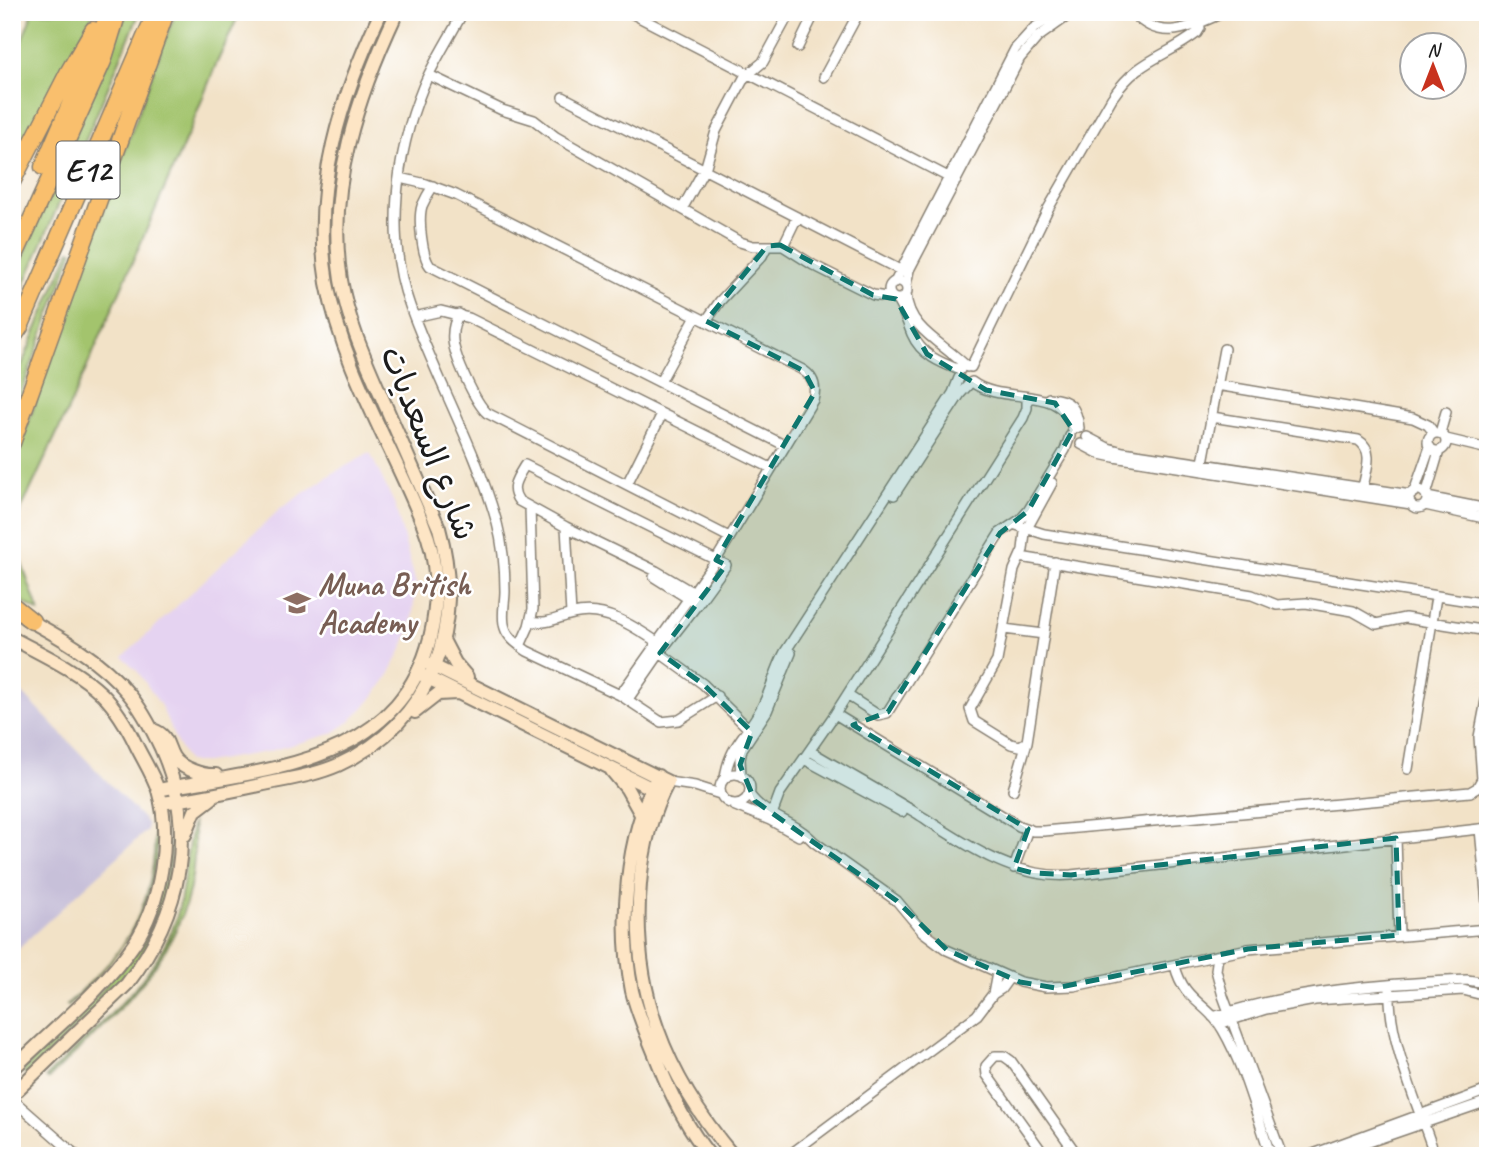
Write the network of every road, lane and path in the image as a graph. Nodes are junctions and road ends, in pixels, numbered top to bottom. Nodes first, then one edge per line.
1 (103, 12) edge
2 (110, 12) edge
3 (118, 12) edge
4 (156, 12) edge
5 (166, 12) edge
6 (381, 12) edge
7 (397, 12) edge
8 (463, 12) edge
9 (629, 12) edge
10 (815, 12) edge
11 (859, 12) edge
12 (1132, 12) edge
13 (1225, 12) edge
14 (788, 13) edge
15 (1066, 13) edge
16 (1199, 17) edge
17 (799, 47) dead end
18 (748, 73) junction
19 (429, 75) junction
20 (824, 77) dead end
21 (562, 97) dead end
22 (705, 170) junction
23 (400, 178) junction
24 (953, 179) junction
25 (12, 182) edge
26 (433, 186) junction
27 (682, 209) junction
28 (936, 212) junction
29 (797, 217) junction
30 (12, 237) edge
31 (753, 246) junction
32 (767, 246) junction
33 (783, 246) junction
34 (12, 262) edge
35 (752, 264) junction
36 (902, 271) junction
37 (895, 282) junction
38 (906, 290) junction
39 (894, 298) junction
40 (458, 314) junction
41 (696, 316) junction
42 (414, 317) junction
43 (706, 321) junction
44 (16, 333) edge
45 (1224, 349) dead end
46 (12, 350) edge
47 (964, 370) junction
48 (660, 383) junction
49 (971, 383) junction
50 (1217, 384) junction
51 (1032, 397) junction
52 (1446, 412) dead end
53 (662, 414) junction
54 (1212, 416) junction
55 (1074, 431) junction
56 (1439, 441) junction
57 (1082, 442) junction
58 (12, 443) edge
59 (784, 445) junction
60 (1488, 449) edge
61 (1202, 467) junction
62 (771, 468) junction
63 (627, 484) junction
64 (1363, 487) junction
65 (1412, 497) junction
66 (1426, 499) junction
67 (530, 508) junction
68 (1487, 515) edge
69 (876, 518) junction
70 (1013, 524) junction
71 (566, 527) junction
72 (1026, 529) junction
73 (729, 537) junction
74 (1020, 556) junction
75 (716, 560) junction
76 (1055, 562) junction
77 (691, 596) junction
78 (1436, 597) junction
79 (700, 602) junction
80 (12, 604) edge
81 (1488, 604) edge
82 (13, 611) edge
83 (572, 614) junction
84 (32, 621) junction
85 (531, 621) junction
86 (1432, 622) junction
87 (1004, 629) junction
88 (1488, 631) edge
89 (1044, 634) junction
90 (12, 638) edge
91 (443, 640) junction
92 (520, 646) junction
93 (660, 647) junction
94 (426, 670) junction
95 (471, 683) junction
96 (1488, 690) edge
97 (462, 695) junction
98 (847, 695) junction
99 (717, 696) junction
100 (624, 697) junction
101 (835, 714) junction
102 (152, 730) junction
103 (750, 730) junction
104 (1027, 742) junction
105 (363, 752) junction
106 (807, 755) junction
107 (607, 766) junction
108 (1408, 769) dead end
109 (251, 772) junction
110 (741, 775) junction
111 (725, 778) junction
112 (660, 785) junction
113 (176, 786) junction
114 (158, 790) junction
115 (1013, 790) dead end
116 (780, 793) junction
117 (219, 794) junction
118 (720, 794) junction
119 (749, 794) junction
120 (179, 801) junction
121 (161, 803) junction
122 (732, 804) junction
123 (758, 810) junction
124 (642, 816) junction
125 (771, 817) junction
126 (1028, 829) junction
127 (1484, 829) edge
128 (1396, 838) junction
129 (181, 853) junction
130 (1014, 868) junction
131 (1488, 914) edge
132 (1488, 929) edge
133 (1399, 935) junction
134 (1217, 956) junction
135 (1175, 966) junction
136 (997, 973) junction
137 (1009, 978) junction
138 (1488, 987) edge
139 (1390, 990) junction
140 (993, 994) junction
141 (1488, 1000) edge
142 (1230, 1016) junction
143 (1216, 1020) junction
144 (12, 1070) edge
145 (681, 1080) junction
146 (668, 1087) junction
147 (1488, 1090) edge
148 (12, 1097) edge
149 (1488, 1101) edge
150 (1422, 1118) junction
151 (1488, 1151) edge
152 (77, 1156) edge
153 (710, 1156) edge
154 (733, 1156) edge
155 (788, 1156) edge
156 (1045, 1156) edge
157 (1078, 1156) edge
158 (1271, 1156) edge
159 (1282, 1156) edge
160 (1308, 1156) edge
161 (1328, 1156) edge
162 (1435, 1156) edge
163 (1474, 1156) edge

1 - 25 highway
2 - 30 highway, E12
3 - 34 highway
4 - 44 highway, E12
5 - 58 highway
6 - 94 street, شارع السعديات
7 - 91 street, شارع السعديات
8 - 19 street
9 - 18 street
10 - 17 street
11 - 20 street
12 - 16 street
13 - 16 street
14 - 18 street
15 - 24 street
16 - 47 street
18 - 22 street
18 - 24 street
19 - 23 street
19 - 27 street
21 - 22 street
22 - 27 street
22 - 29 street
23 - 26 street
23 - 42 street
24 - 28 street
26 - 41 street
26 - 48 street
27 - 31 street
28 - 36 street
28 - 38 street
29 - 33 street
29 - 36 street
31 - 32 street
31 - 35 street
32 - 33 street
32 - 35 street
33 - 39 street
35 - 43 street
36 - 37 street
37 - 38 street
37 - 39 street
38 - 39 street
38 - 47 street
39 - 47 street
40 - 42 street
40 - 53 street
40 - 63 street
41 - 43 street
41 - 48 street
42 - 92 street
43 - 59 street
44 - 46 highway
45 - 50 street
47 - 49 street
47 - 49 street
47 - 69 street
48 - 59 street
49 - 51 street
49 - 69 street
50 - 54 street
50 - 56 street
51 - 55 street
51 - 98 street
52 - 56 street
53 - 62 street
53 - 63 street
54 - 61 street
54 - 64 street
55 - 57 street
55 - 57 street
55 - 70 street
56 - 60 street
56 - 65 street
56 - 66 street
57 - 61 street
57 - 72 street
59 - 62 street
61 - 64 street
61 - 65 street
62 - 73 street
63 - 73 street
64 - 65 street
65 - 66 street
65 - 66 street
66 - 68 street
67 - 71 street
67 - 75 street
67 - 85 street
69 - 103 street
70 - 72 street
70 - 98 street
71 - 77 street
71 - 83 street
72 - 74 street
72 - 78 street
73 - 75 street
74 - 76 street
74 - 87 street
75 - 77 street
75 - 79 street
76 - 86 street
76 - 89 street
77 - 79 street
77 - 93 street
78 - 81 street
78 - 86 street
79 - 93 street
80 - 84 highway
82 - 84 street
83 - 85 street
83 - 93 street
84 - 102 street
85 - 92 street
86 - 88 street
86 - 108 street
87 - 89 street
87 - 104 street
89 - 104 street
90 - 114 street
91 - 94 street, شارع السعديات
91 - 95 street
92 - 100 street
93 - 99 street
93 - 100 street
94 - 95 street
94 - 97 street
94 - 105 street, شارع السعديات
94 - 109 street, شارع السعديات
95 - 112 street
96 - 126 street
97 - 105 street
97 - 107 street
98 - 101 street
99 - 100 street
99 - 103 street
101 - 106 street
101 - 126 street
102 - 109 street
102 - 113 street
103 - 110 street
103 - 111 street
104 - 115 street
105 - 117 street, شارع السعديات
106 - 116 street
106 - 130 street
107 - 112 street
107 - 124 street
109 - 113 street, شارع السعديات
110 - 111 street
110 - 119 street
111 - 118 street
112 - 118 street
112 - 124 street
112 - 145 street
113 - 114 street, شارع السعديات
113 - 120 street
114 - 121 street
116 - 123 street
116 - 125 street
117 - 120 street, شارع السعديات
117 - 129 street
118 - 122 street
119 - 122 street
119 - 123 street
120 - 121 street, شارع السعديات
120 - 129 street
121 - 144 street
122 - 123 street
123 - 125 street
124 - 146 street
125 - 136 street
126 - 130 street
127 - 128 street
127 - 131 street
128 - 130 street
128 - 133 street
129 - 148 street
132 - 133 street
133 - 134 street
134 - 135 street
134 - 142 street
135 - 137 street
135 - 143 street
136 - 137 street
136 - 140 street
137 - 140 street
138 - 139 street
139 - 141 street
139 - 142 street
139 - 150 street
140 - 155 street
142 - 143 street
142 - 159 street
143 - 158 street
145 - 146 street
145 - 154 street
146 - 153 street
147 - 150 street
148 - 152 street
149 - 150 street
150 - 160 street
150 - 161 street
150 - 162 street
151 - 163 street
156 - 157 street

